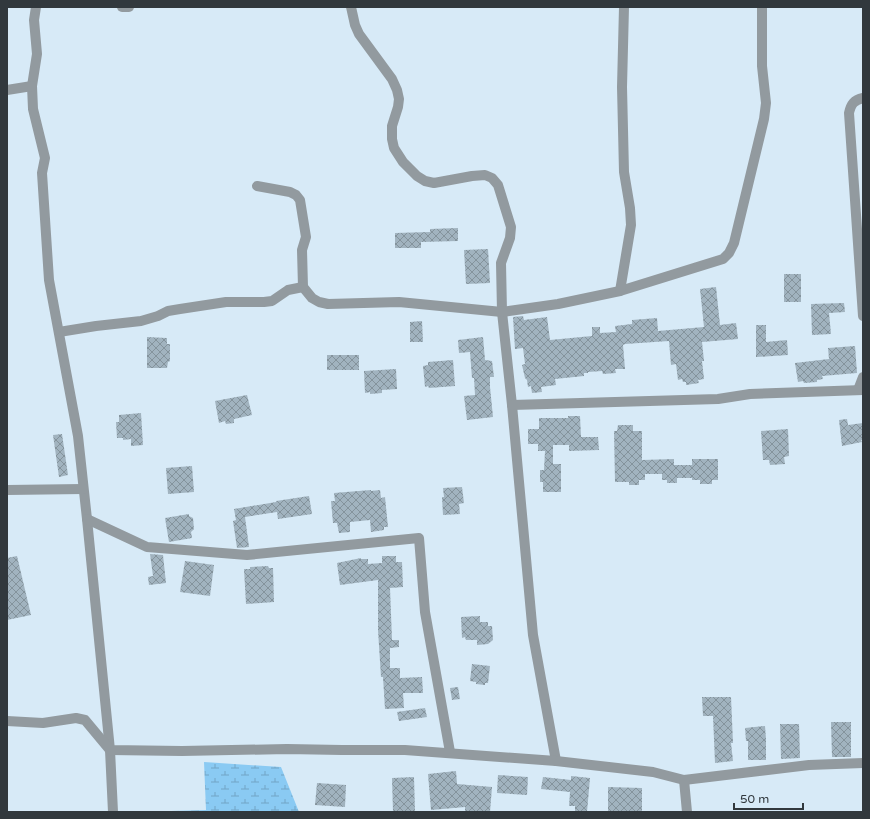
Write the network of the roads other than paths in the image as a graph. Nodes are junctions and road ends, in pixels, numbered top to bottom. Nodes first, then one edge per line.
1 (36, 7) edge
2 (122, 7) edge
3 (129, 7) edge
4 (351, 7) edge
5 (624, 7) edge
6 (762, 7) edge
7 (32, 86) junction
8 (7, 90) edge
9 (863, 98) edge
10 (257, 186) dead end
11 (303, 287) junction
12 (620, 291) junction
13 (502, 312) junction
14 (863, 316) edge
15 (59, 332) junction
16 (863, 377) edge
17 (860, 390) edge
18 (512, 405) junction
19 (83, 488) junction
20 (7, 490) edge
21 (87, 519) junction
22 (7, 721) edge
23 (110, 750) junction
24 (450, 752) junction
25 (556, 761) junction
26 (863, 763) edge
27 (684, 780) junction
28 (113, 812) edge
29 (687, 812) edge

1 - 7 street
2 - 3 street
4 - 13 street
5 - 12 street
6 - 12 street
7 - 8 street
7 - 15 street
9 - 14 street
10 - 11 street
11 - 13 street
11 - 15 street
12 - 13 street
13 - 18 street
15 - 19 street
16 - 17 street
17 - 18 street
18 - 25 street
19 - 20 street
19 - 21 street
21 - 23 street
21 - 24 street
22 - 23 street
23 - 24 street
23 - 28 street
24 - 25 street
25 - 27 street
26 - 27 street
27 - 29 street

